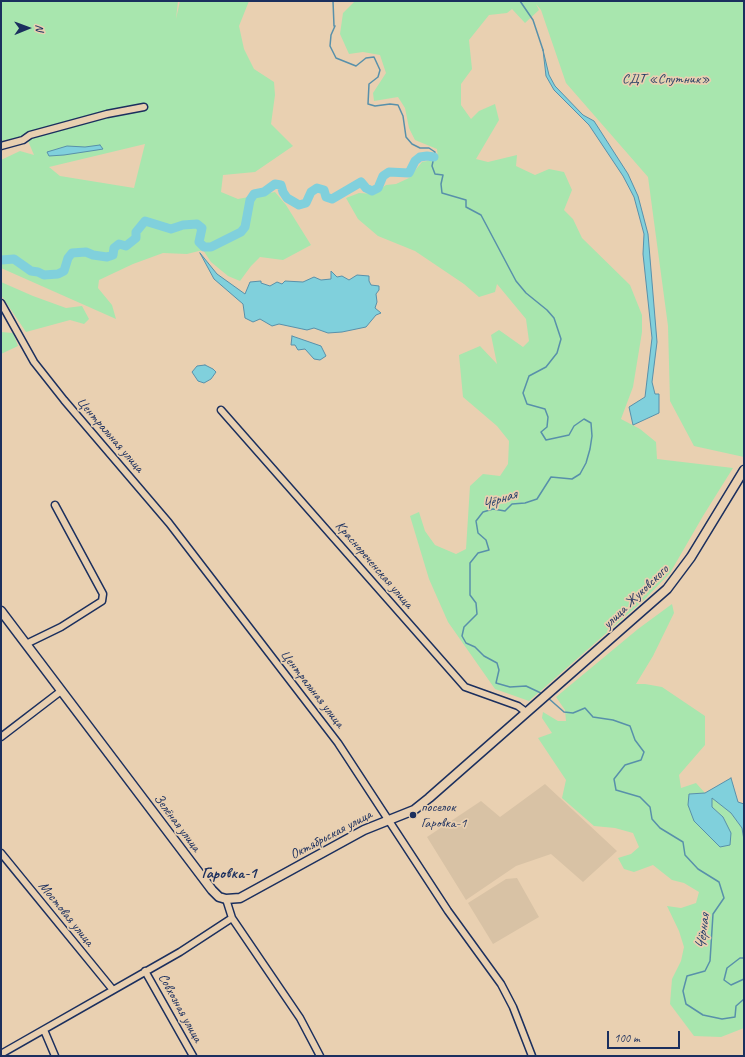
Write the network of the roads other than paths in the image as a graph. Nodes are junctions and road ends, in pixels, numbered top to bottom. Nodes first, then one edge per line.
1 (144, 107) dead end
2 (1, 146) edge
3 (1, 303) edge
4 (221, 410) dead end
5 (744, 470) edge
6 (55, 505) dead end
7 (2, 613) edge
8 (26, 644) junction
9 (61, 691) junction
10 (534, 705) joint
11 (526, 712) junction
12 (1, 737) edge
13 (388, 820) junction
14 (1, 853) edge
15 (226, 899) junction
16 (232, 918) junction
17 (146, 971) junction
18 (113, 990) junction
19 (44, 1030) junction
20 (1, 1054) edge
21 (55, 1056) edge
22 (193, 1056) edge
23 (320, 1056) edge
24 (532, 1056) edge

1 - 2 street
3 - 13 street, Центральная улица
4 - 11 street, Краснореченская улица
5 - 10 main road, улица Жуковского
6 - 8 street
7 - 8 main road, Зелёная улица
8 - 9 main road, Зелёная улица
9 - 12 street
9 - 15 main road, Зелёная улица
10 - 11 main road, Октябрьская улица
11 - 13 main road, Октябрьская улица
13 - 15 main road, Октябрьская улица
13 - 24 street, Центральная улица
14 - 18 street, Мостовая улица
15 - 16 street
16 - 17 street
16 - 23 street
17 - 18 street
17 - 22 street, Совхозная улица
18 - 19 street
19 - 20 street
19 - 21 street

